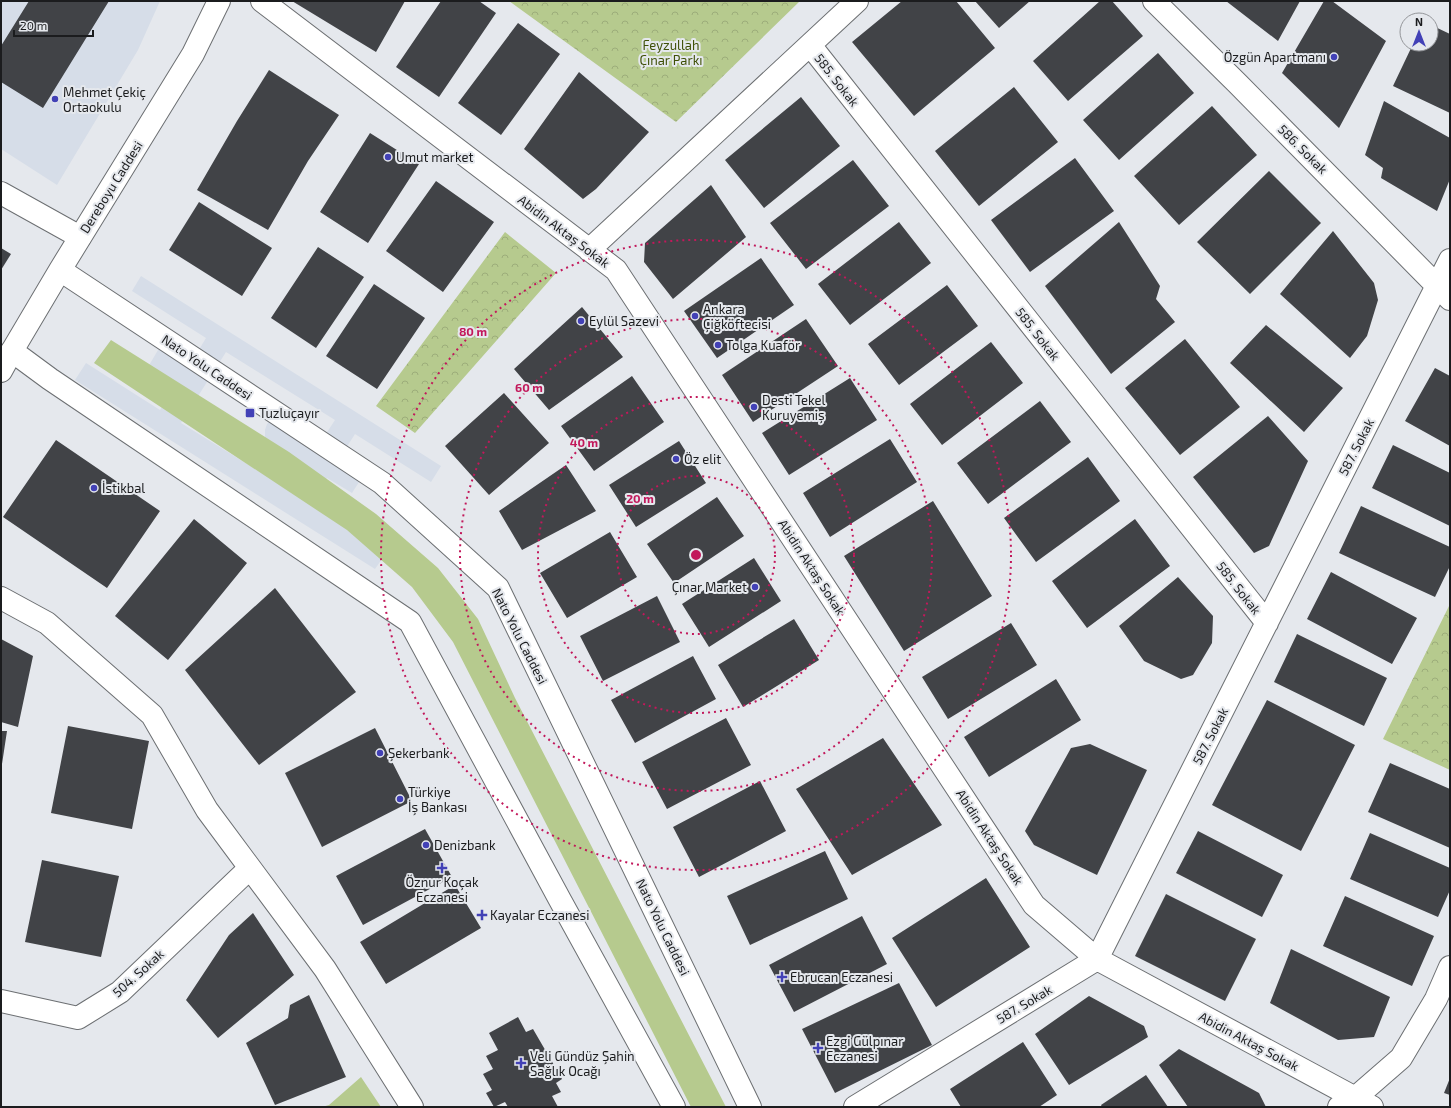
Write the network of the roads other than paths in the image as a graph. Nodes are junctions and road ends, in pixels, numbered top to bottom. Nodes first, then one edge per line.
1 (219, 1) edge
2 (262, 1) edge
3 (857, 1) edge
4 (1154, 1) edge
5 (810, 45) junction
6 (1, 193) edge
7 (80, 238) junction
8 (589, 250) junction
9 (1450, 260) edge
10 (60, 270) junction
11 (1444, 292) edge
12 (12, 351) junction
13 (1, 371) edge
14 (1, 598) edge
15 (1267, 623) junction
16 (250, 868) junction
17 (1097, 960) junction
18 (1450, 967) edge
19 (1, 1001) edge
20 (1355, 1105) edge
21 (412, 1107) edge
22 (674, 1107) edge
23 (750, 1107) edge
24 (855, 1107) edge

1 - 7 street, Dereboyu Caddesi
2 - 8 street, Abidin Aktaş Sokak
3 - 5 street
4 - 11 street, 586. Sokak
5 - 8 street
5 - 15 street, 585. Sokak
6 - 7 street
7 - 10 street, Dereboyu Caddesi
8 - 17 street, Abidin Aktaş Sokak
9 - 11 street, 587. Sokak
10 - 12 street, Dereboyu Caddesi
10 - 23 street, Nato Yolu Caddesi
11 - 15 street, 587. Sokak
12 - 13 street, Dereboyu Caddesi
12 - 22 street
14 - 16 street
15 - 17 street, 587. Sokak
16 - 19 street, 504. Sokak
16 - 21 street
17 - 20 street, Abidin Aktaş Sokak
17 - 24 street, 587. Sokak
18 - 20 street

